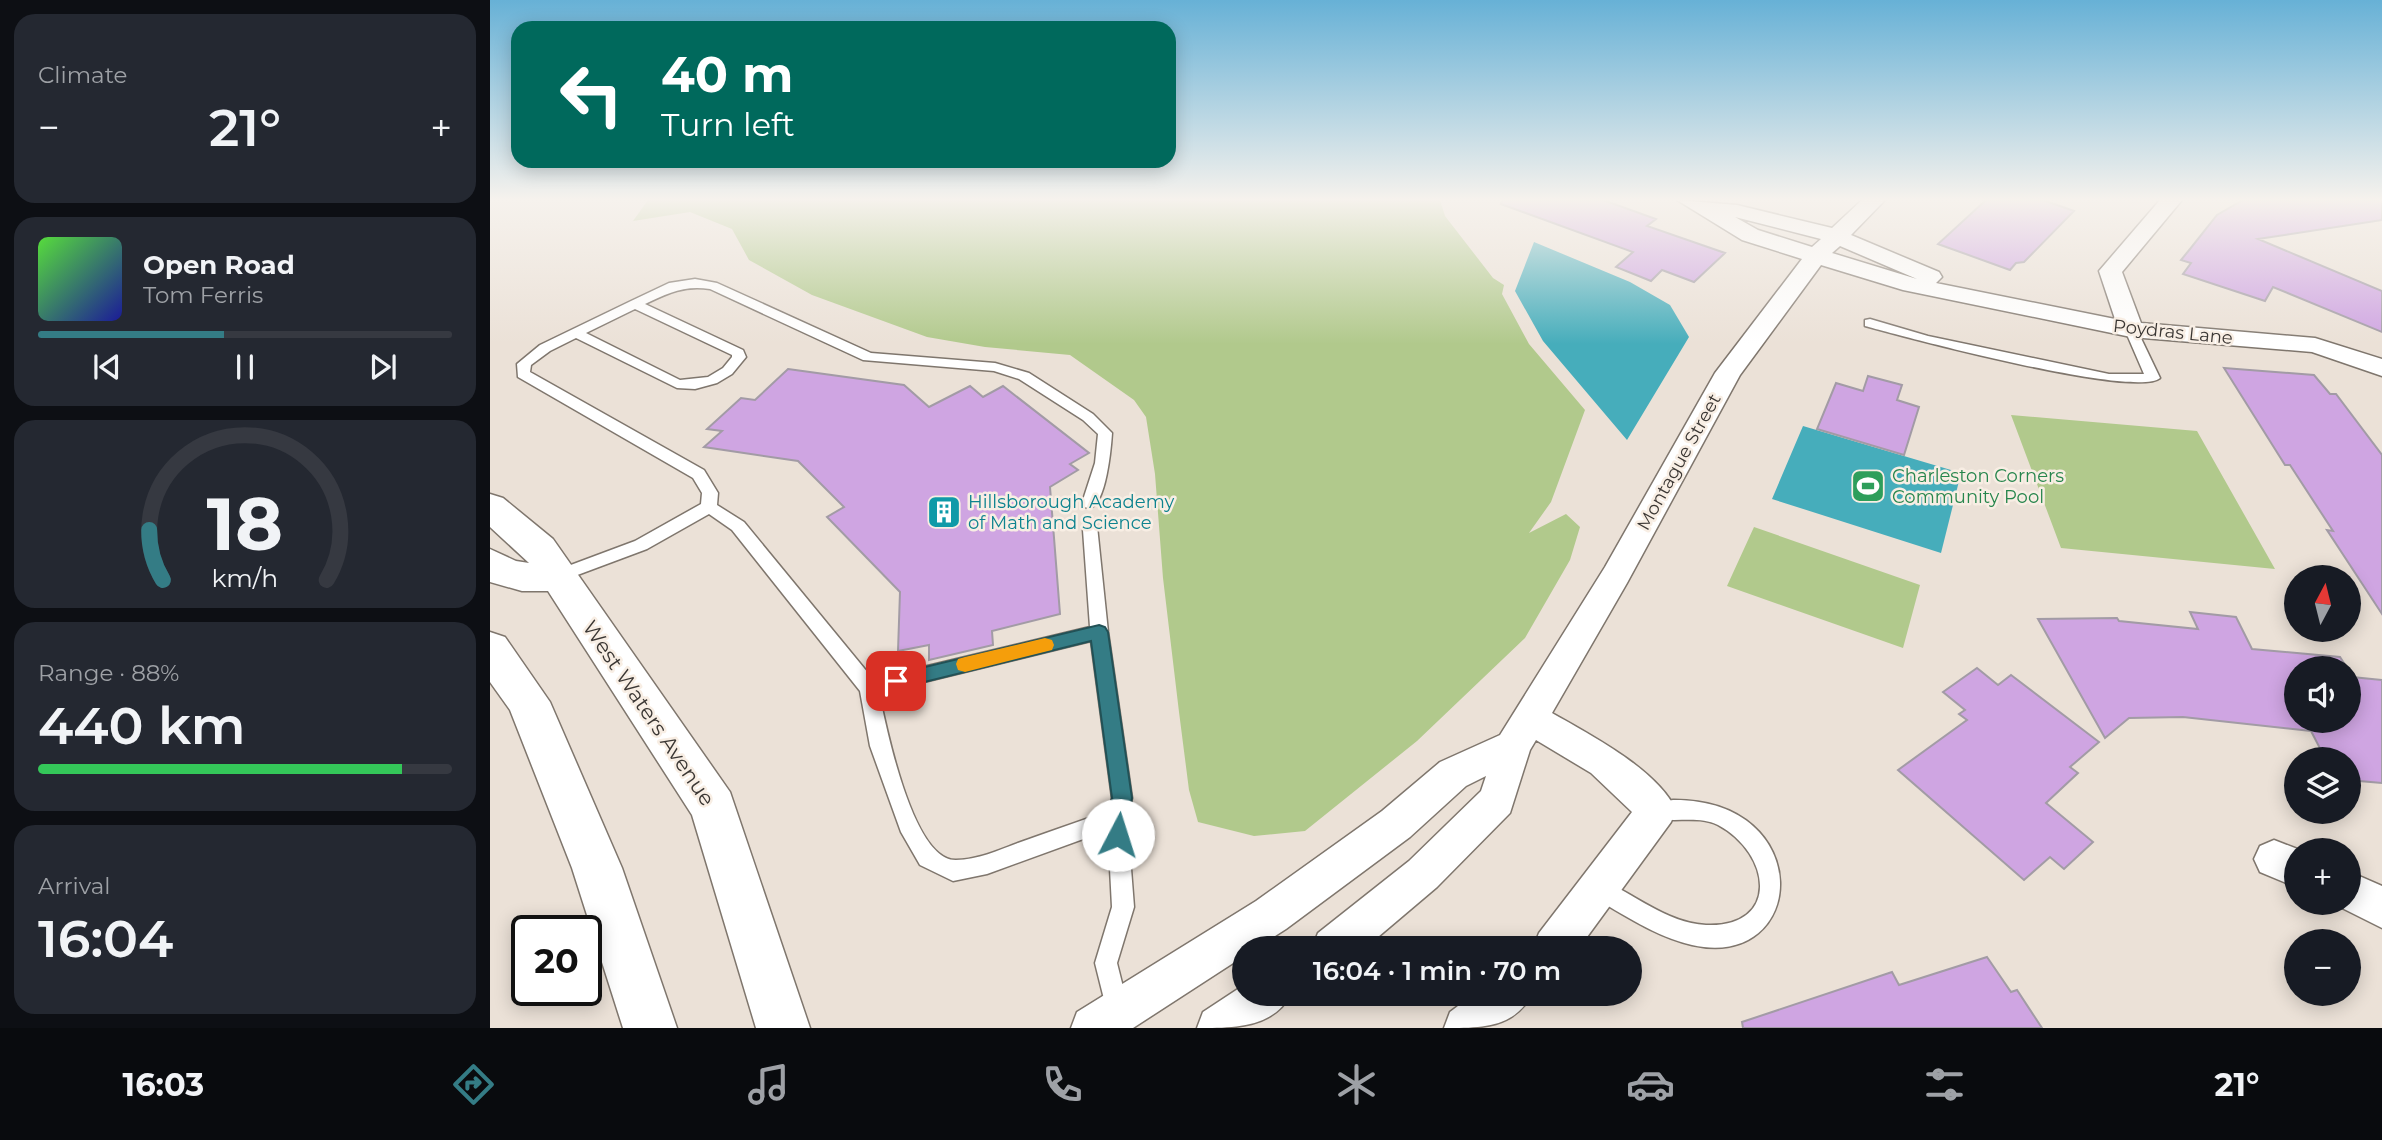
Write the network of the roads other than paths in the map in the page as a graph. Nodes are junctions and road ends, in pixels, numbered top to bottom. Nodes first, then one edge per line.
1 (1825, 248) joint
2 (2130, 248) edge
3 (635, 304) junction
4 (1870, 323) dead end
5 (2131, 330) junction
6 (576, 333) junction
7 (2382, 368) edge
8 (1090, 503) dead end
9 (490, 507) edge
10 (709, 507) junction
11 (1091, 530) dead end
12 (490, 563) edge
13 (558, 576) junction
14 (1099, 632) junction
15 (490, 649) edge
16 (869, 688) junction
17 (1521, 732) junction
18 (1657, 810) junction
19 (1117, 817) junction
20 (1598, 890) junction
21 (2361, 897) edge
22 (2382, 908) edge
23 (1348, 936) edge
24 (1563, 936) edge
25 (1251, 1006) edge
26 (1494, 1006) edge
27 (1105, 1021) edge
28 (650, 1028) edge
29 (783, 1028) edge
30 (1219, 1028) edge
31 (1466, 1028) edge

1 - 5 street, Poydras Lane
1 - 17 street, Montague Street
2 - 5 street
3 - 6 lane
3 - 6 lane
3 - 8 lane
4 - 5 lane
5 - 7 street, Poydras Lane
6 - 10 lane
9 - 13 street, West Waters Avenue
10 - 13 lane
10 - 16 lane
11 - 14 lane
12 - 13 street
13 - 29 street, West Waters Avenue
14 - 16 lane
14 - 19 lane
15 - 28 street
16 - 19 lane
17 - 18 street
17 - 23 street, Montague Street
17 - 27 street
18 - 20 street
18 - 20 lane
19 - 27 lane
20 - 24 street
21 - 22 street
25 - 30 street
26 - 31 street

